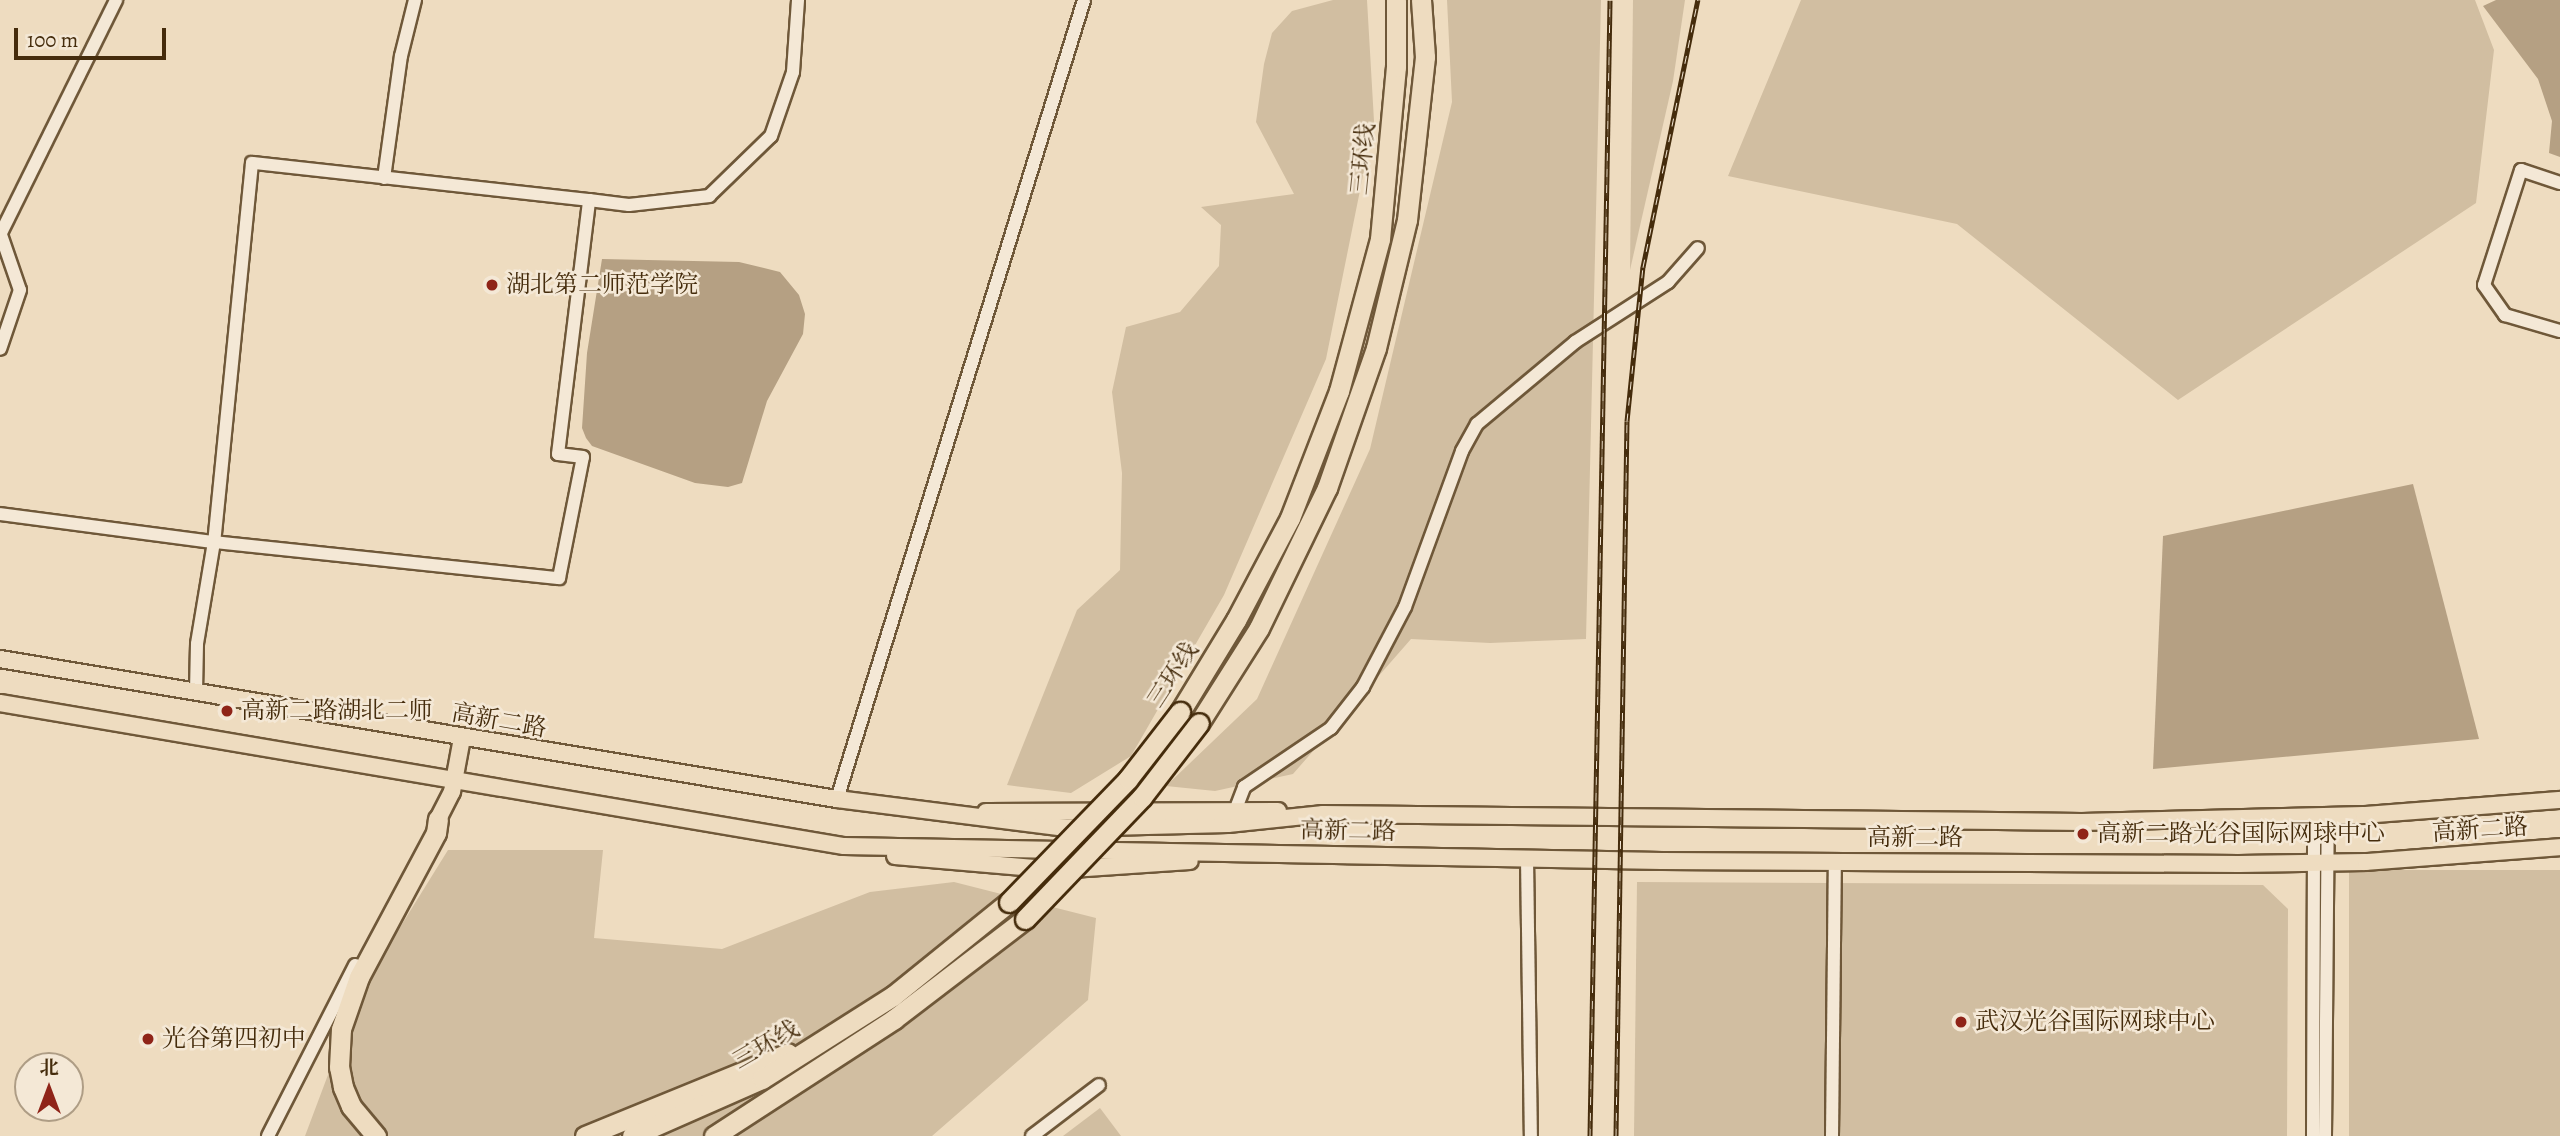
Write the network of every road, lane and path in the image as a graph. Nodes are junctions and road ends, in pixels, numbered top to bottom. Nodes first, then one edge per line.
1 (116, 0) edge
2 (415, 0) edge
3 (798, 0) edge
4 (1084, 0) edge
5 (1387, 0) edge
6 (1396, 0) edge
7 (1421, 0) edge
8 (1396, 67) junction
9 (384, 178) junction
10 (2560, 183) edge
11 (589, 200) junction
12 (1, 233) edge
13 (1699, 248) dead end
14 (2560, 331) edge
15 (0, 349) edge
16 (0, 514) edge
17 (214, 542) junction
18 (0, 659) edge
19 (196, 692) junction
20 (0, 703) edge
21 (462, 738) junction
22 (454, 782) junction
23 (836, 799) junction
24 (2560, 800) edge
25 (1235, 811) junction
26 (949, 814) junction
27 (1323, 814) junction
28 (2321, 816) junction
29 (438, 819) junction
30 (2560, 847) edge
31 (1528, 858) junction
32 (1835, 861) junction
33 (2320, 862) junction
34 (822, 1041) junction
35 (762, 1079) junction
36 (1098, 1085) dead end
37 (268, 1136) edge
38 (376, 1136) edge
39 (585, 1136) edge
40 (632, 1136) edge
41 (666, 1136) edge
42 (714, 1136) edge
43 (1032, 1136) edge
44 (1531, 1136) edge
45 (1832, 1136) edge
46 (2313, 1136) edge
47 (2325, 1136) edge

1 - 12 street
2 - 9 street
3 - 11 street
4 - 23 street
5 - 8 highway
6 - 8 highway, 三环线
7 - 42 highway, 三环线, bridge
8 - 34 highway, 三环线, bridge
9 - 11 street
9 - 17 street
10 - 14 street
11 - 17 street
12 - 15 street
13 - 25 street
16 - 17 street
17 - 19 street
18 - 19 main road, 高新二路
19 - 21 main road, 高新二路
20 - 22 main road, 高新二路
21 - 22 main road
21 - 23 main road, 高新二路
22 - 29 main road
22 - 31 main road, 高新二路
23 - 26 main road, 高新二路
24 - 28 main road, 高新二路
25 - 26 main road, 高新二路
25 - 27 main road, 高新二路
26 - 27 main road, 高新二路
27 - 28 main road, 高新二路
28 - 33 street
29 - 37 street
29 - 38 highway
30 - 33 main road, 高新二路
31 - 32 main road, 高新二路
31 - 44 street
32 - 33 main road, 高新二路
32 - 45 street
33 - 46 street
33 - 47 street
34 - 35 highway, 三环线
34 - 39 highway
35 - 40 highway, 三环线
35 - 41 highway
36 - 43 street

